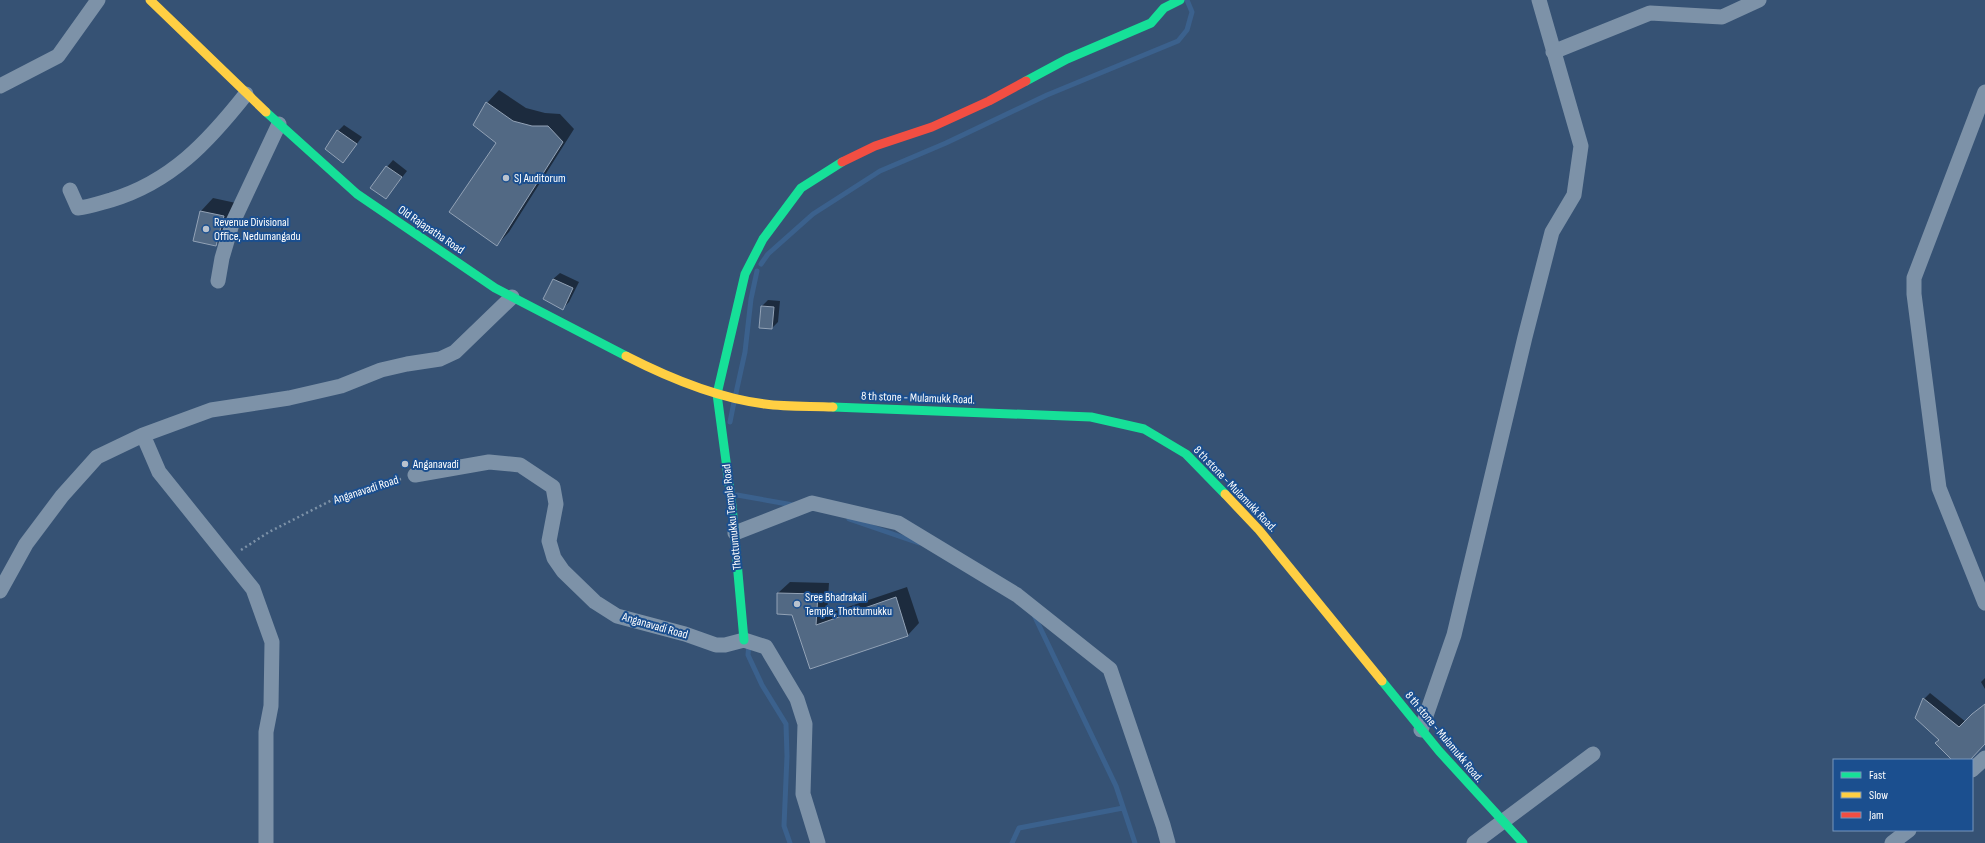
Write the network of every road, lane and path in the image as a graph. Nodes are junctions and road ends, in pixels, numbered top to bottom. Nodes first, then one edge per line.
1 (98, 0) edge
2 (150, 0) edge
3 (1539, 0) edge
4 (1759, 0) edge
5 (1170, 3) edge
6 (1554, 52) junction
7 (0, 86) edge
8 (1985, 92) edge
9 (246, 94) junction
10 (279, 124) junction
11 (70, 190) dead end
12 (218, 281) dead end
13 (512, 297) junction
14 (721, 395) junction
15 (750, 401) joint
16 (143, 435) junction
17 (415, 474) joint
18 (735, 534) junction
19 (228, 558) junction
20 (0, 591) edge
21 (1985, 604) edge
22 (744, 640) junction
23 (1421, 730) junction
24 (1593, 754) dead end
25 (1985, 758) edge
26 (1973, 769) edge
27 (1504, 822) junction
28 (1908, 831) edge
29 (266, 843) edge
30 (818, 843) edge
31 (1168, 843) edge
32 (1474, 843) edge
33 (1523, 843) edge
34 (1892, 843) edge

1 - 7 street
2 - 9 main road, Old Rajapatha Road
3 - 6 street
4 - 6 street
5 - 14 main road, Thottumukku Temple Road
6 - 23 street
8 - 21 street
9 - 10 main road, Old Rajapatha Road
9 - 11 street
10 - 12 street
10 - 13 main road, Old Rajapatha Road
13 - 14 main road, Old Rajapatha Road
13 - 16 street
14 - 15 main road, Old Rajapatha Road
14 - 18 main road, Thottumukku Temple Road
15 - 23 main road, 8 th stone - Mulamukk Road.
16 - 19 street
16 - 20 street
17 - 19 path, Anganavadi Road
17 - 22 street, Anganavadi Road
18 - 22 main road, Thottumukku Temple Road
18 - 31 street
19 - 29 street
22 - 30 street
23 - 27 main road, 8 th stone - Mulamukk Road.
24 - 27 street
25 - 26 street
27 - 32 street
27 - 33 main road, 8 th stone - Mulamukk Road.
28 - 34 street

